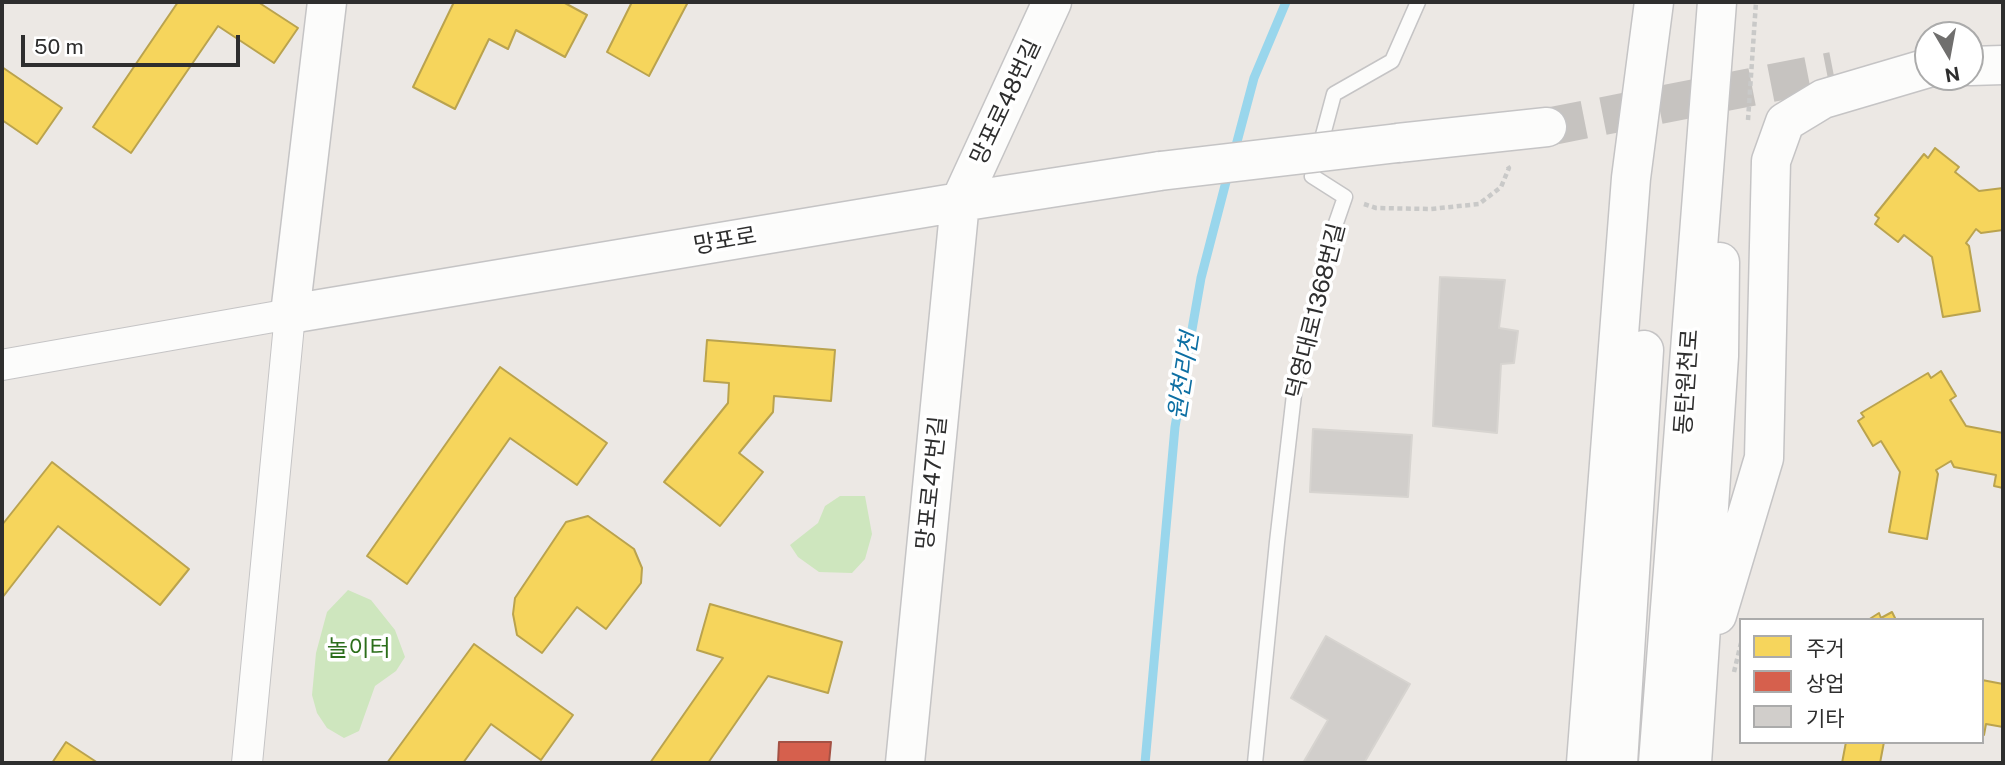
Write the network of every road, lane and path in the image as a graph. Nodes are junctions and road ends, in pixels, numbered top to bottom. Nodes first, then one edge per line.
1 (327, 2) edge
2 (1052, 2) edge
3 (1418, 2) edge
4 (1654, 2) edge
5 (1662, 2) edge
6 (1717, 2) edge
7 (1723, 2) edge
8 (2003, 65) edge
9 (1984, 66) edge
10 (1914, 68) edge
11 (1833, 71) tunnel mouth
12 (1914, 72) edge
13 (1547, 127) tunnel mouth
14 (1504, 162) dead end
15 (1345, 197) junction
16 (960, 202) junction
17 (290, 314) junction
18 (2, 365) edge
19 (1697, 681) junction
20 (247, 763) edge
21 (905, 763) edge
22 (1255, 763) edge
23 (1586, 763) edge
24 (1618, 763) edge
25 (1658, 763) edge
26 (1692, 763) edge

1 - 17 main road
2 - 16 main road, 망포로48번길
3 - 15 lane, 덕영대로1368번길
4 - 23 main road
5 - 24 main road, 동탄원천로
6 - 25 main road, 동탄원천로
7 - 19 main road
8 - 9 main road
10 - 11 main road
12 - 19 main road
13 - 16 main road, 망포로, bridge
14 - 15 path
15 - 22 lane, 덕영대로1368번길
16 - 17 main road, 망포로
16 - 21 main road, 망포로47번길
17 - 18 street
17 - 20 street
19 - 26 main road

